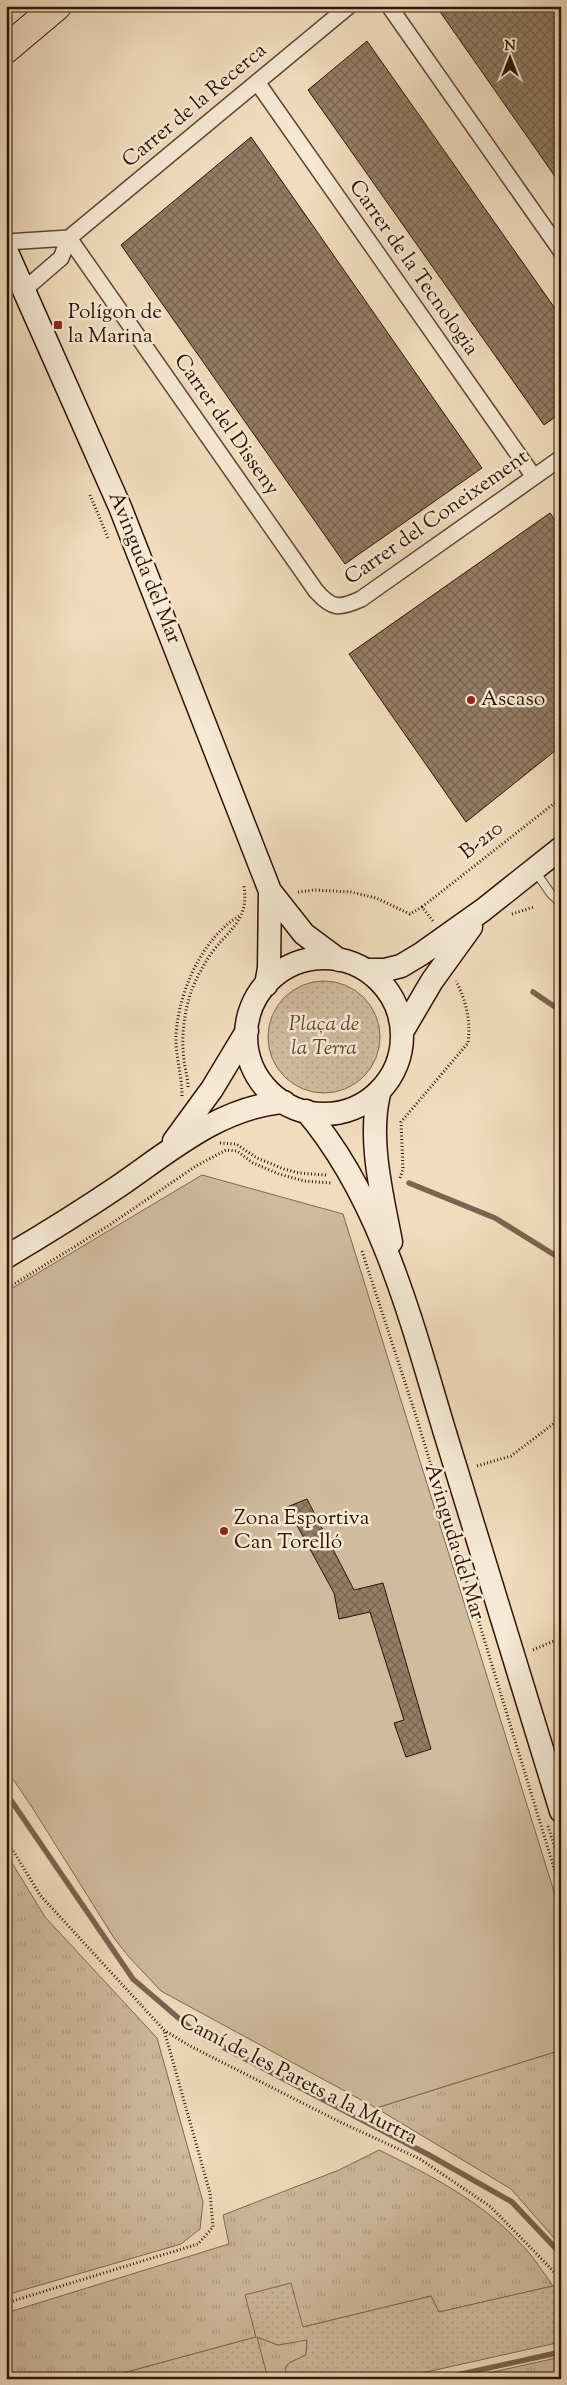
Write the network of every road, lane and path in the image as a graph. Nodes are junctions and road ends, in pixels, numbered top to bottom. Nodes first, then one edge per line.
1 (57, 6) edge
2 (349, 6) edge
3 (389, 6) edge
4 (6, 49) edge
5 (257, 82) junction
6 (69, 238) junction
7 (6, 242) edge
8 (6, 250) edge
9 (561, 252) edge
10 (25, 289) junction
11 (561, 458) edge
12 (534, 477) junction
13 (87, 487) dead end
14 (109, 540) dead end
15 (335, 606) joint
16 (561, 798) edge
17 (561, 848) edge
18 (534, 870) junction
19 (281, 891) junction
20 (246, 901) dead end
21 (561, 903) edge
22 (422, 907) junction
23 (534, 908) dead end
24 (484, 910) junction
25 (242, 915) junction
26 (505, 917) dead end
27 (438, 928) dead end
28 (339, 960) junction
29 (366, 970) junction
30 (456, 974) dead end
31 (266, 985) junction
32 (247, 1031) junction
33 (402, 1032) junction
34 (188, 1090) dead end
35 (380, 1090) junction
36 (284, 1102) junction
37 (183, 1103) dead end
38 (306, 1111) junction
39 (213, 1150) dead end
40 (165, 1152) junction
41 (216, 1154) junction
42 (328, 1175) dead end
43 (395, 1181) dead end
44 (335, 1186) dead end
45 (359, 1243) dead end
46 (6, 1257) edge
47 (398, 1280) junction
48 (6, 1289) edge
49 (561, 1418) edge
50 (457, 1472) junction
51 (561, 1638) edge
52 (514, 1658) junction
53 (561, 1811) edge
54 (6, 1839) edge
55 (561, 1891) edge
56 (164, 2030) junction
57 (561, 2279) edge
58 (6, 2304) edge

1 - 4 highway
2 - 5 street, Carrer de la Recerca
3 - 9 street
5 - 6 street, Carrer de la Recerca
5 - 12 street, Carrer de la Tecnologia
6 - 7 street
6 - 10 street, Carrer de la Recerca
6 - 15 street, Carrer del Disseny
8 - 10 street, Avinguda del Mar
10 - 19 street, Avinguda del Mar
11 - 12 street, Carrer del Coneixement
12 - 15 street, Carrer del Coneixement
13 - 14 path, Avinguda del Mar
16 - 22 path, B-210
17 - 18 street
18 - 21 lane
18 - 24 street
19 - 22 path
19 - 28 street, Avinguda del Mar
19 - 31 street, Avinguda del Mar
20 - 25 path
22 - 27 path
23 - 26 path
24 - 29 street
24 - 33 street
25 - 34 path
25 - 37 path
28 - 29 street
28 - 31 street
29 - 33 street
30 - 43 path
31 - 32 street
32 - 36 street
32 - 40 street
33 - 35 street
35 - 38 street
35 - 47 street, Avinguda del Mar
36 - 38 street
36 - 40 street
38 - 47 street, Avinguda del Mar
39 - 41 path
40 - 46 street
41 - 42 path
41 - 44 path
41 - 48 path
45 - 55 path, Avinguda del Mar
47 - 50 street, Avinguda del Mar
49 - 50 path
50 - 52 street, Avinguda del Mar
51 - 52 path
52 - 53 street, Avinguda del Mar
54 - 56 path, Camí de les Parets a la Murtra
56 - 57 path, Camí de les Parets a la Murtra
56 - 58 path

